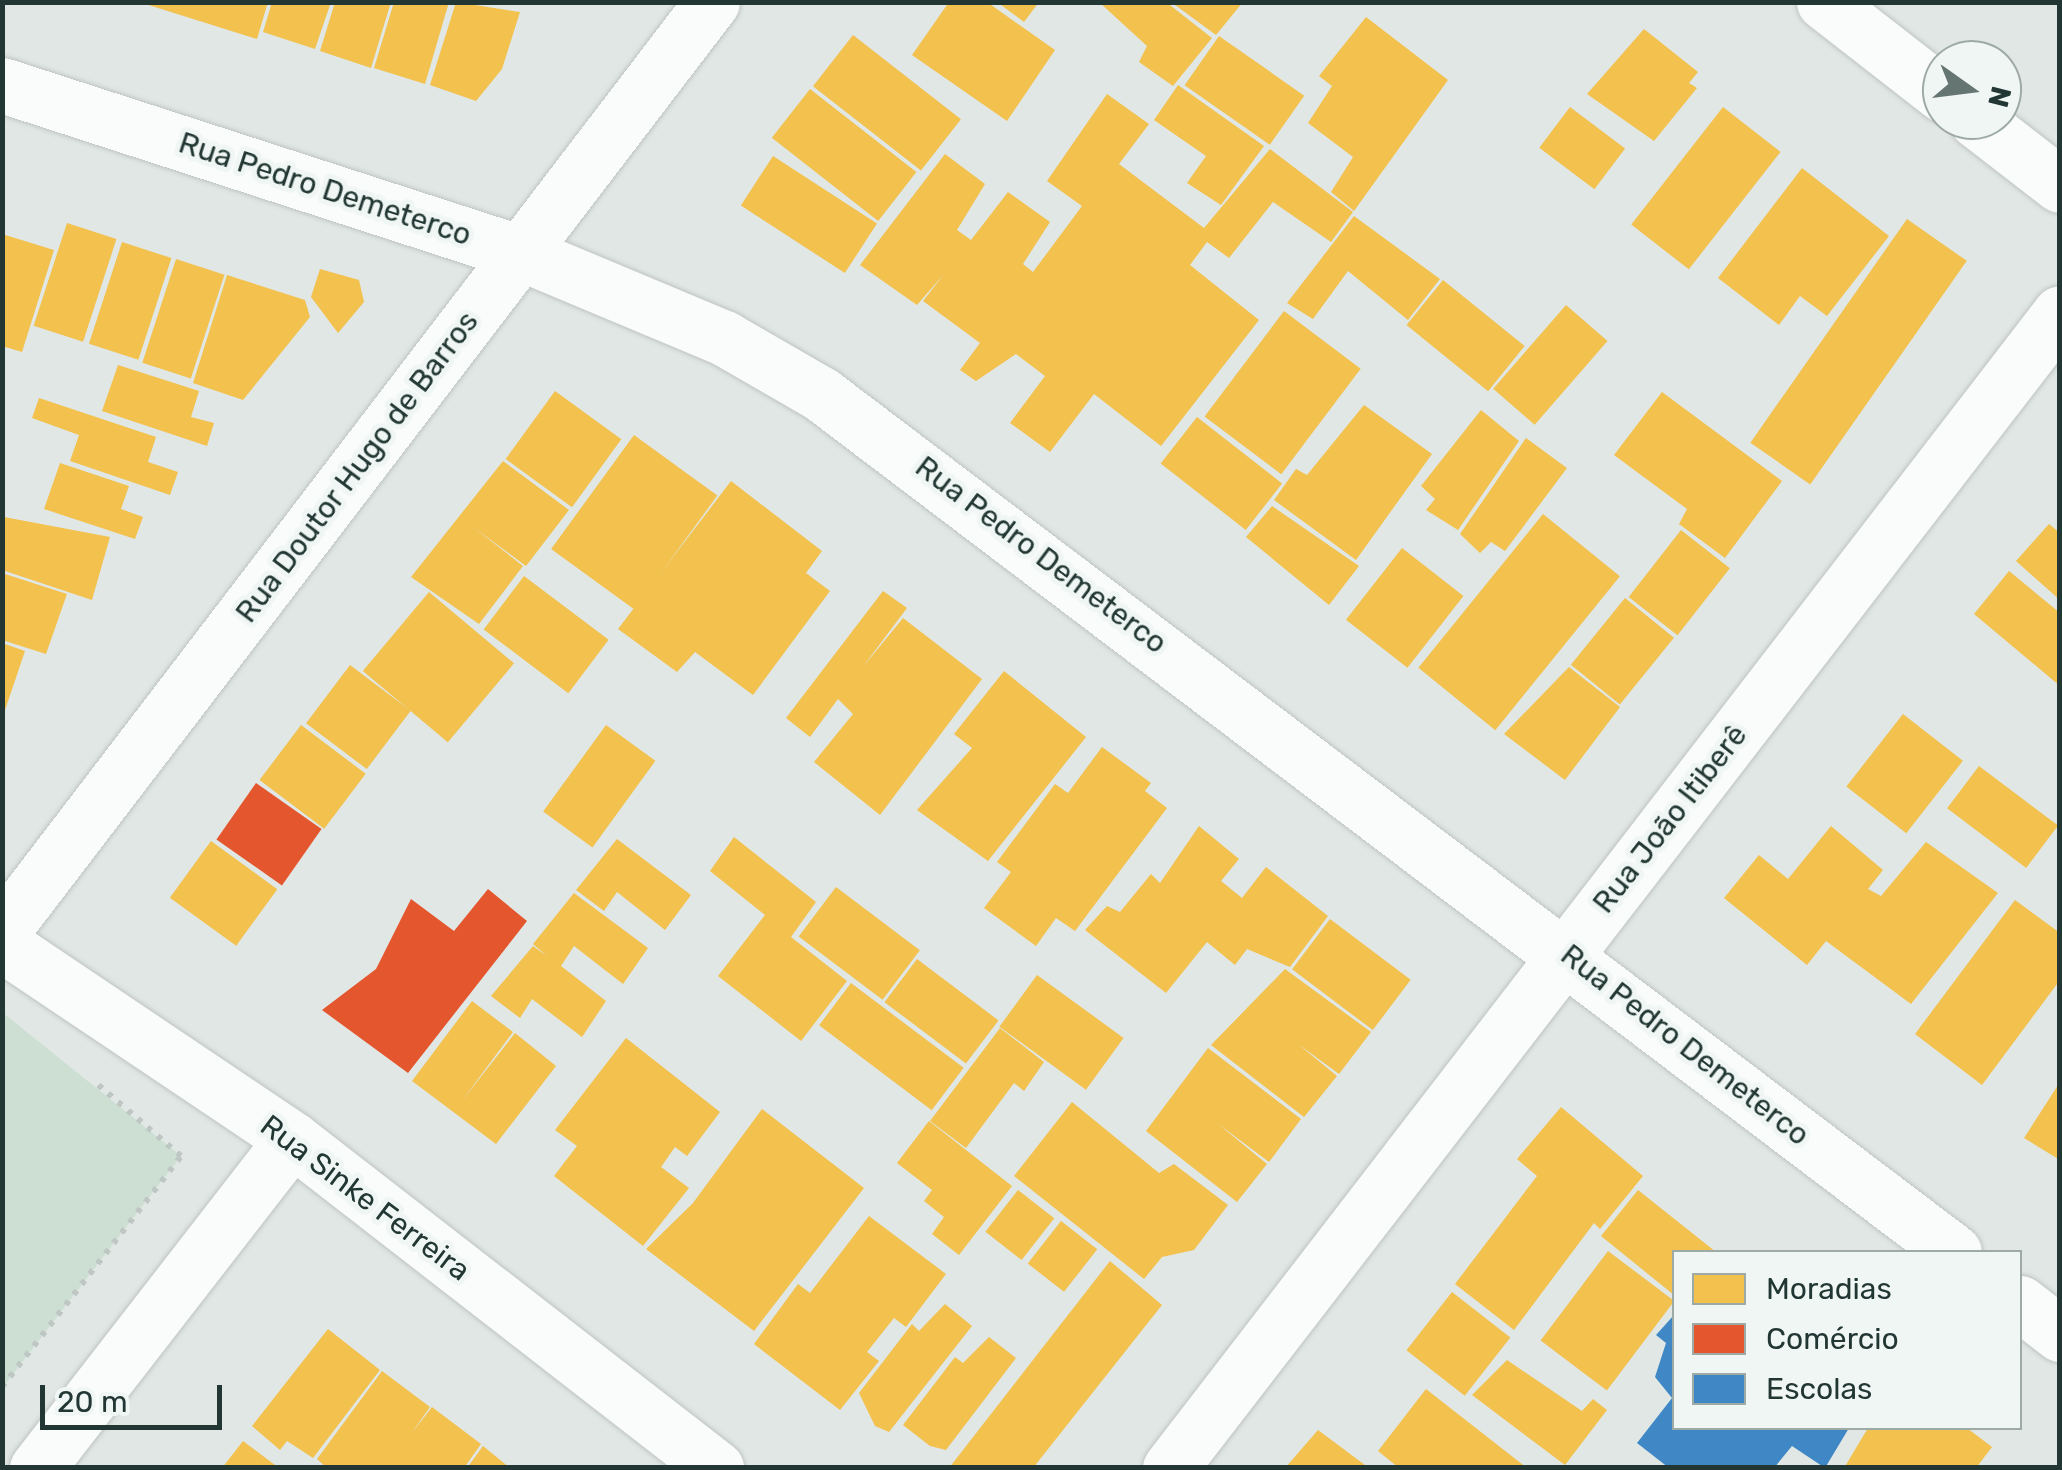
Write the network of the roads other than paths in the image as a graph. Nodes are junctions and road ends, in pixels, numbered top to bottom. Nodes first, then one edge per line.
1 (712, 2) edge
2 (1824, 2) edge
3 (1922, 78) edge
4 (2, 85) edge
5 (2002, 140) edge
6 (2060, 184) edge
7 (521, 253) junction
8 (2060, 314) edge
9 (2, 931) edge
10 (2, 944) edge
11 (1566, 953) junction
12 (292, 1139) junction
13 (1951, 1250) edge
14 (2022, 1305) edge
15 (2060, 1334) edge
16 (37, 1468) edge
17 (716, 1468) edge
18 (1170, 1468) edge

1 - 7 street, Rua Doutor Hugo de Barros
2 - 3 street
4 - 7 street, Rua Pedro Demeterco
5 - 6 street
7 - 9 street, Rua Doutor Hugo de Barros
7 - 11 street, Rua Pedro Demeterco
8 - 11 street, Rua João Itiberê
10 - 12 street, Rua Sinke Ferreira
11 - 13 street, Rua Pedro Demeterco
11 - 18 street, Rua João Itiberê
12 - 16 street
12 - 17 street, Rua Sinke Ferreira
14 - 15 street

